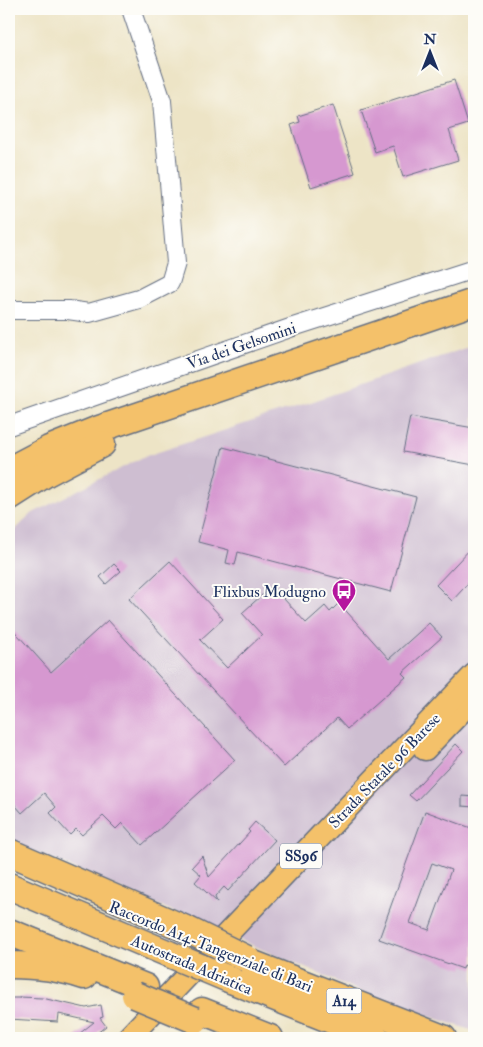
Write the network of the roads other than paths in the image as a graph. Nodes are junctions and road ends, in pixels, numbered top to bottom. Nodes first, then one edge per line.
1 (131, 9) edge
2 (474, 269) edge
3 (474, 302) edge
4 (9, 310) edge
5 (171, 404) junction
6 (9, 426) edge
7 (78, 437) junction
8 (9, 456) edge
9 (9, 470) edge
10 (9, 497) edge
11 (474, 675) edge
12 (474, 698) edge
13 (9, 852) edge
14 (9, 862) edge
15 (9, 886) edge
16 (9, 905) edge
17 (9, 932) edge
18 (164, 962) junction
19 (9, 965) edge
20 (224, 987) junction
21 (128, 1038) edge
22 (148, 1038) edge
23 (253, 1038) edge
24 (270, 1038) edge
25 (332, 1038) edge
26 (376, 1038) edge
27 (443, 1038) edge

1 - 4 street
2 - 6 street, Via dei Gelsomini
3 - 5 highway
5 - 7 highway
5 - 10 highway
7 - 8 highway
7 - 9 highway
11 - 21 main road, Strada Statale 96 Barese / SS96
12 - 22 main road, Strada Statale 96 Barese / SS96
13 - 18 highway
14 - 18 highway, Raccordo A14-Tangenziale di Bari / A14
15 - 18 highway, Autostrada Adriatica / A14
16 - 18 highway, Autostrada Adriatica / A14
17 - 18 highway, Raccordo A14-Tangenziale di Bari / A14
18 - 19 highway
18 - 20 highway, Autostrada Adriatica / A14
18 - 20 highway, Raccordo A14-Tangenziale di Bari / A14, bridge
18 - 20 highway, bridge
20 - 23 highway
20 - 24 highway, Raccordo A14-Tangenziale di Bari / A14
20 - 25 highway, Autostrada Adriatica / A14
20 - 26 highway, Autostrada Adriatica / A14
20 - 27 highway, Raccordo A14-Tangenziale di Bari / A14

